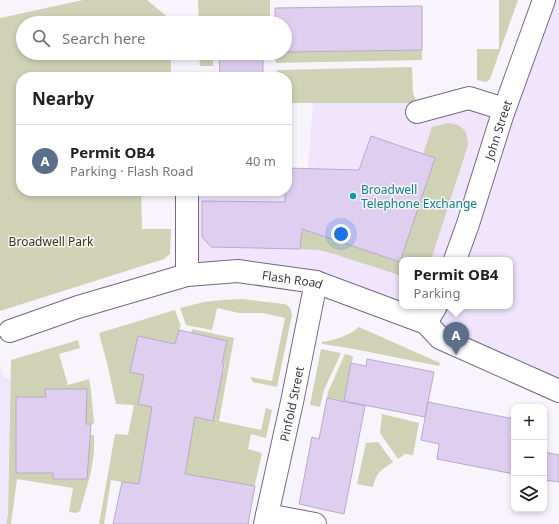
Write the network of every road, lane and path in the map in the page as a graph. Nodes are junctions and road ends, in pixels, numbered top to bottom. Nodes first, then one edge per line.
1 (544, 0) edge
2 (504, 109) junction
3 (417, 112) dead end
4 (187, 196) edge
5 (456, 257) edge
6 (187, 275) junction
7 (316, 282) junction
8 (399, 306) edge
9 (410, 309) edge
10 (431, 315) edge
11 (10, 331) dead end
12 (559, 391) edge
13 (266, 519) edge
14 (315, 524) edge

1 - 2 street, John Street
2 - 3 street
2 - 5 street, John Street
4 - 6 street
6 - 7 street, Flash Road
6 - 11 street, Flash Road
7 - 8 street, Flash Road
7 - 13 street, Pinfold Street
9 - 10 street, Flash Road
10 - 12 street, Flash Road
13 - 14 street

